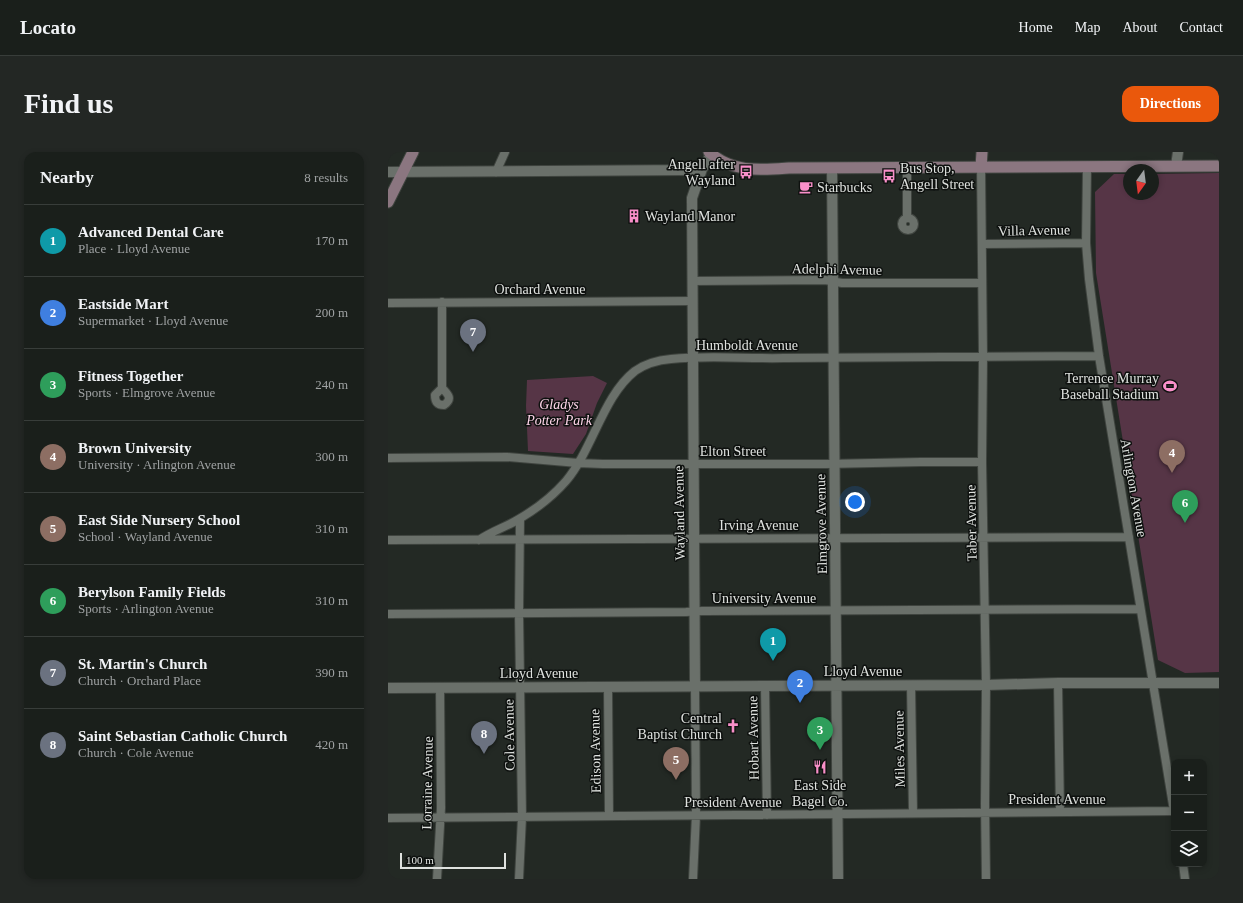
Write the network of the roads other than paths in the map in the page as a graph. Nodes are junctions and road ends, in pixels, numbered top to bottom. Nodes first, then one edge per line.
1 (413, 152) edge
2 (505, 152) edge
3 (982, 152) edge
4 (1178, 152) edge
5 (711, 153) edge
6 (1176, 166) junction
7 (1219, 166) edge
8 (1087, 167) junction
9 (832, 168) junction
10 (907, 168) junction
11 (981, 168) junction
12 (702, 169) junction
13 (388, 172) edge
14 (403, 172) junction
15 (496, 172) junction
16 (388, 202) edge
17 (907, 218) dead end
18 (1086, 243) junction
19 (982, 244) junction
20 (692, 281) junction
21 (833, 281) junction
22 (982, 283) junction
23 (692, 301) junction
24 (442, 302) junction
25 (388, 303) edge
26 (1099, 356) junction
27 (983, 357) junction
28 (692, 358) junction
29 (834, 358) junction
30 (442, 388) dead end
31 (388, 458) edge
32 (982, 462) junction
33 (578, 463) junction
34 (692, 464) junction
35 (834, 464) junction
36 (520, 519) junction
37 (984, 537) junction
38 (1129, 537) junction
39 (835, 538) junction
40 (693, 539) junction
41 (388, 540) edge
42 (479, 540) junction
43 (520, 540) junction
44 (1140, 609) junction
45 (985, 610) junction
46 (836, 611) junction
47 (694, 612) junction
48 (519, 613) junction
49 (388, 614) edge
50 (1058, 683) junction
51 (1153, 683) junction
52 (1219, 683) edge
53 (836, 685) junction
54 (911, 685) junction
55 (986, 685) junction
56 (695, 686) junction
57 (765, 686) junction
58 (521, 687) junction
59 (608, 687) junction
60 (388, 688) edge
61 (440, 688) junction
62 (1171, 795) edge
63 (1171, 811) edge
64 (1060, 812) junction
65 (913, 813) junction
66 (985, 813) junction
67 (837, 814) junction
68 (696, 815) junction
69 (767, 815) junction
70 (522, 816) junction
71 (609, 816) junction
72 (441, 817) junction
73 (388, 818) edge
74 (1183, 867) edge
75 (437, 879) edge
76 (519, 879) edge
77 (693, 879) edge
78 (838, 879) edge
79 (986, 879) edge
80 (1185, 879) edge

1 - 14 main road
2 - 15 street
3 - 11 main road
4 - 6 street
5 - 9 main road
5 - 12 street, Wayland Avenue
6 - 7 main road
6 - 8 main road
8 - 11 main road
8 - 18 street, Arlington Avenue
9 - 10 main road
9 - 21 street, Elmgrove Avenue
10 - 11 main road
10 - 17 street
11 - 19 street, Taber Avenue
12 - 15 street
12 - 20 street, Wayland Avenue
13 - 14 street
14 - 15 street
14 - 16 main road
18 - 19 street, Villa Avenue
18 - 26 street, Arlington Avenue
19 - 22 street, Taber Avenue
20 - 21 street, Adelphi Avenue
20 - 23 street, Wayland Avenue
21 - 22 street, Adelphi Avenue
21 - 29 street, Elmgrove Avenue
22 - 27 street, Taber Avenue
23 - 24 street, Orchard Avenue
23 - 28 street, Wayland Avenue
24 - 25 street, Orchard Avenue
24 - 30 street
26 - 27 street, Humboldt Avenue
26 - 38 street, Arlington Avenue
27 - 29 street, Humboldt Avenue
27 - 32 street, Taber Avenue
28 - 29 street, Humboldt Avenue
28 - 33 street, Humboldt Avenue
28 - 34 street, Wayland Avenue
29 - 35 street, Elmgrove Avenue
31 - 33 street, Elton Street
32 - 35 street, Elton Street
32 - 37 street, Taber Avenue
33 - 34 street, Elton Street
33 - 36 street, Humboldt Avenue
34 - 35 street, Elton Street
34 - 40 street, Wayland Avenue
35 - 39 street, Elmgrove Avenue
36 - 42 street, Humboldt Avenue
36 - 43 street, Cole Avenue
37 - 38 street, Irving Avenue
37 - 39 street, Irving Avenue
37 - 45 street, Taber Avenue
38 - 44 street, Arlington Avenue
39 - 40 street, Irving Avenue
39 - 46 street, Elmgrove Avenue
40 - 43 street, Irving Avenue
40 - 47 street, Wayland Avenue
41 - 42 street, Irving Avenue
42 - 43 street, Irving Avenue
43 - 48 street, Cole Avenue
44 - 45 street, University Avenue
44 - 51 street, Arlington Avenue
45 - 46 street, University Avenue
45 - 55 street, Taber Avenue
46 - 47 street, University Avenue
46 - 53 street, Elmgrove Avenue
47 - 48 street, University Avenue
47 - 56 street, Wayland Avenue
48 - 49 street, University Avenue
48 - 58 street, Cole Avenue
50 - 51 street, Lloyd Avenue
50 - 55 street, Lloyd Avenue
50 - 64 street
51 - 52 street, Lloyd Avenue
51 - 62 street, Arlington Avenue
53 - 54 street, Lloyd Avenue
53 - 57 street, Lloyd Avenue
53 - 67 street, Elmgrove Avenue
54 - 55 street, Lloyd Avenue
54 - 65 street, Miles Avenue
55 - 66 street, Taber Avenue
56 - 57 street, Lloyd Avenue
56 - 59 street, Lloyd Avenue
56 - 68 street, Wayland Avenue
57 - 69 street, Hobart Avenue
58 - 59 street, Lloyd Avenue
58 - 61 street, Lloyd Avenue
58 - 70 street, Cole Avenue
59 - 71 street, Edison Avenue
60 - 61 street, Lloyd Avenue
61 - 72 street, Lorraine Avenue
63 - 64 street, President Avenue
64 - 66 street, President Avenue
65 - 66 street, President Avenue
65 - 67 street, President Avenue
66 - 79 street, Taber Avenue
67 - 69 street, President Avenue
67 - 78 street, Elmgrove Avenue
68 - 69 street, President Avenue
68 - 71 street, President Avenue
68 - 77 street, Wayland Avenue
70 - 71 street, President Avenue
70 - 72 street, President Avenue
70 - 76 street, Cole Avenue
72 - 73 street, President Avenue
72 - 75 street, Lorraine Avenue
74 - 80 street

